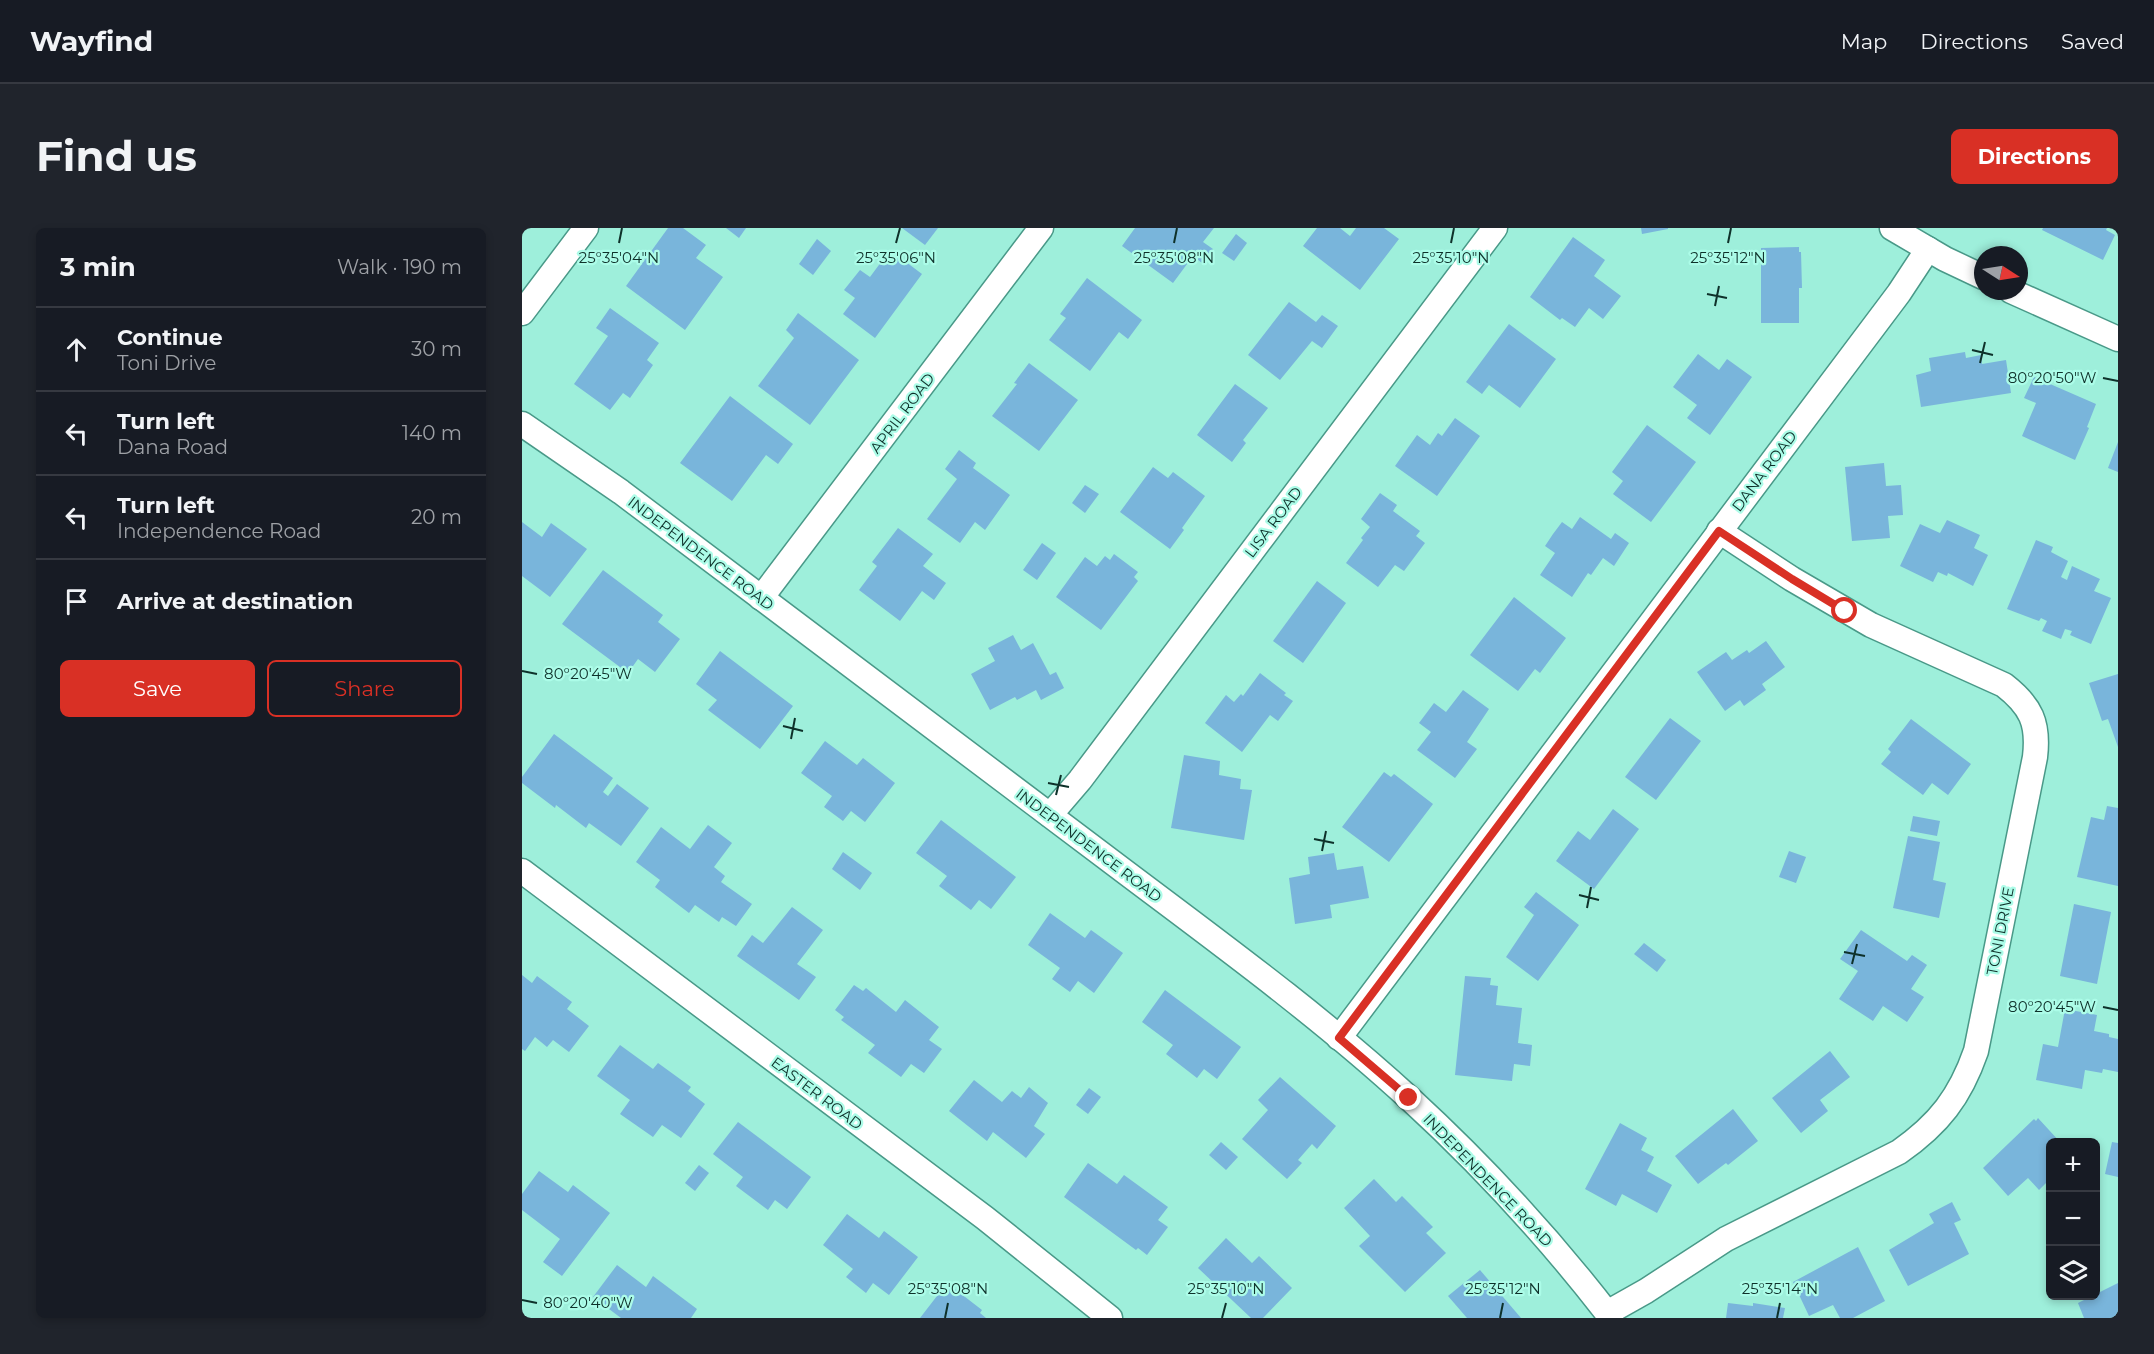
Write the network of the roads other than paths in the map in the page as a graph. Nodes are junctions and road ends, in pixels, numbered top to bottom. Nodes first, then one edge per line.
1 (586, 228) edge
2 (1041, 228) edge
3 (1495, 228) edge
4 (1892, 228) edge
5 (1928, 249) junction
6 (1974, 272) edge
7 (2028, 298) edge
8 (522, 313) edge
9 (2118, 339) edge
10 (522, 424) edge
11 (1719, 531) junction
12 (761, 598) junction
13 (1050, 815) junction
14 (522, 871) edge
15 (1339, 1038) junction
16 (1609, 1316) edge
17 (1110, 1318) edge

1 - 8 street
2 - 12 street, APRIL ROAD
3 - 13 street, LISA ROAD
4 - 5 street
5 - 6 street
5 - 11 street, DANA ROAD
7 - 9 street
10 - 12 street, INDEPENDENCE ROAD
11 - 15 street, DANA ROAD
11 - 16 street, TONI DRIVE
12 - 13 street, INDEPENDENCE ROAD
13 - 15 street, INDEPENDENCE ROAD
14 - 17 street, EASTER ROAD
15 - 16 street, INDEPENDENCE ROAD

